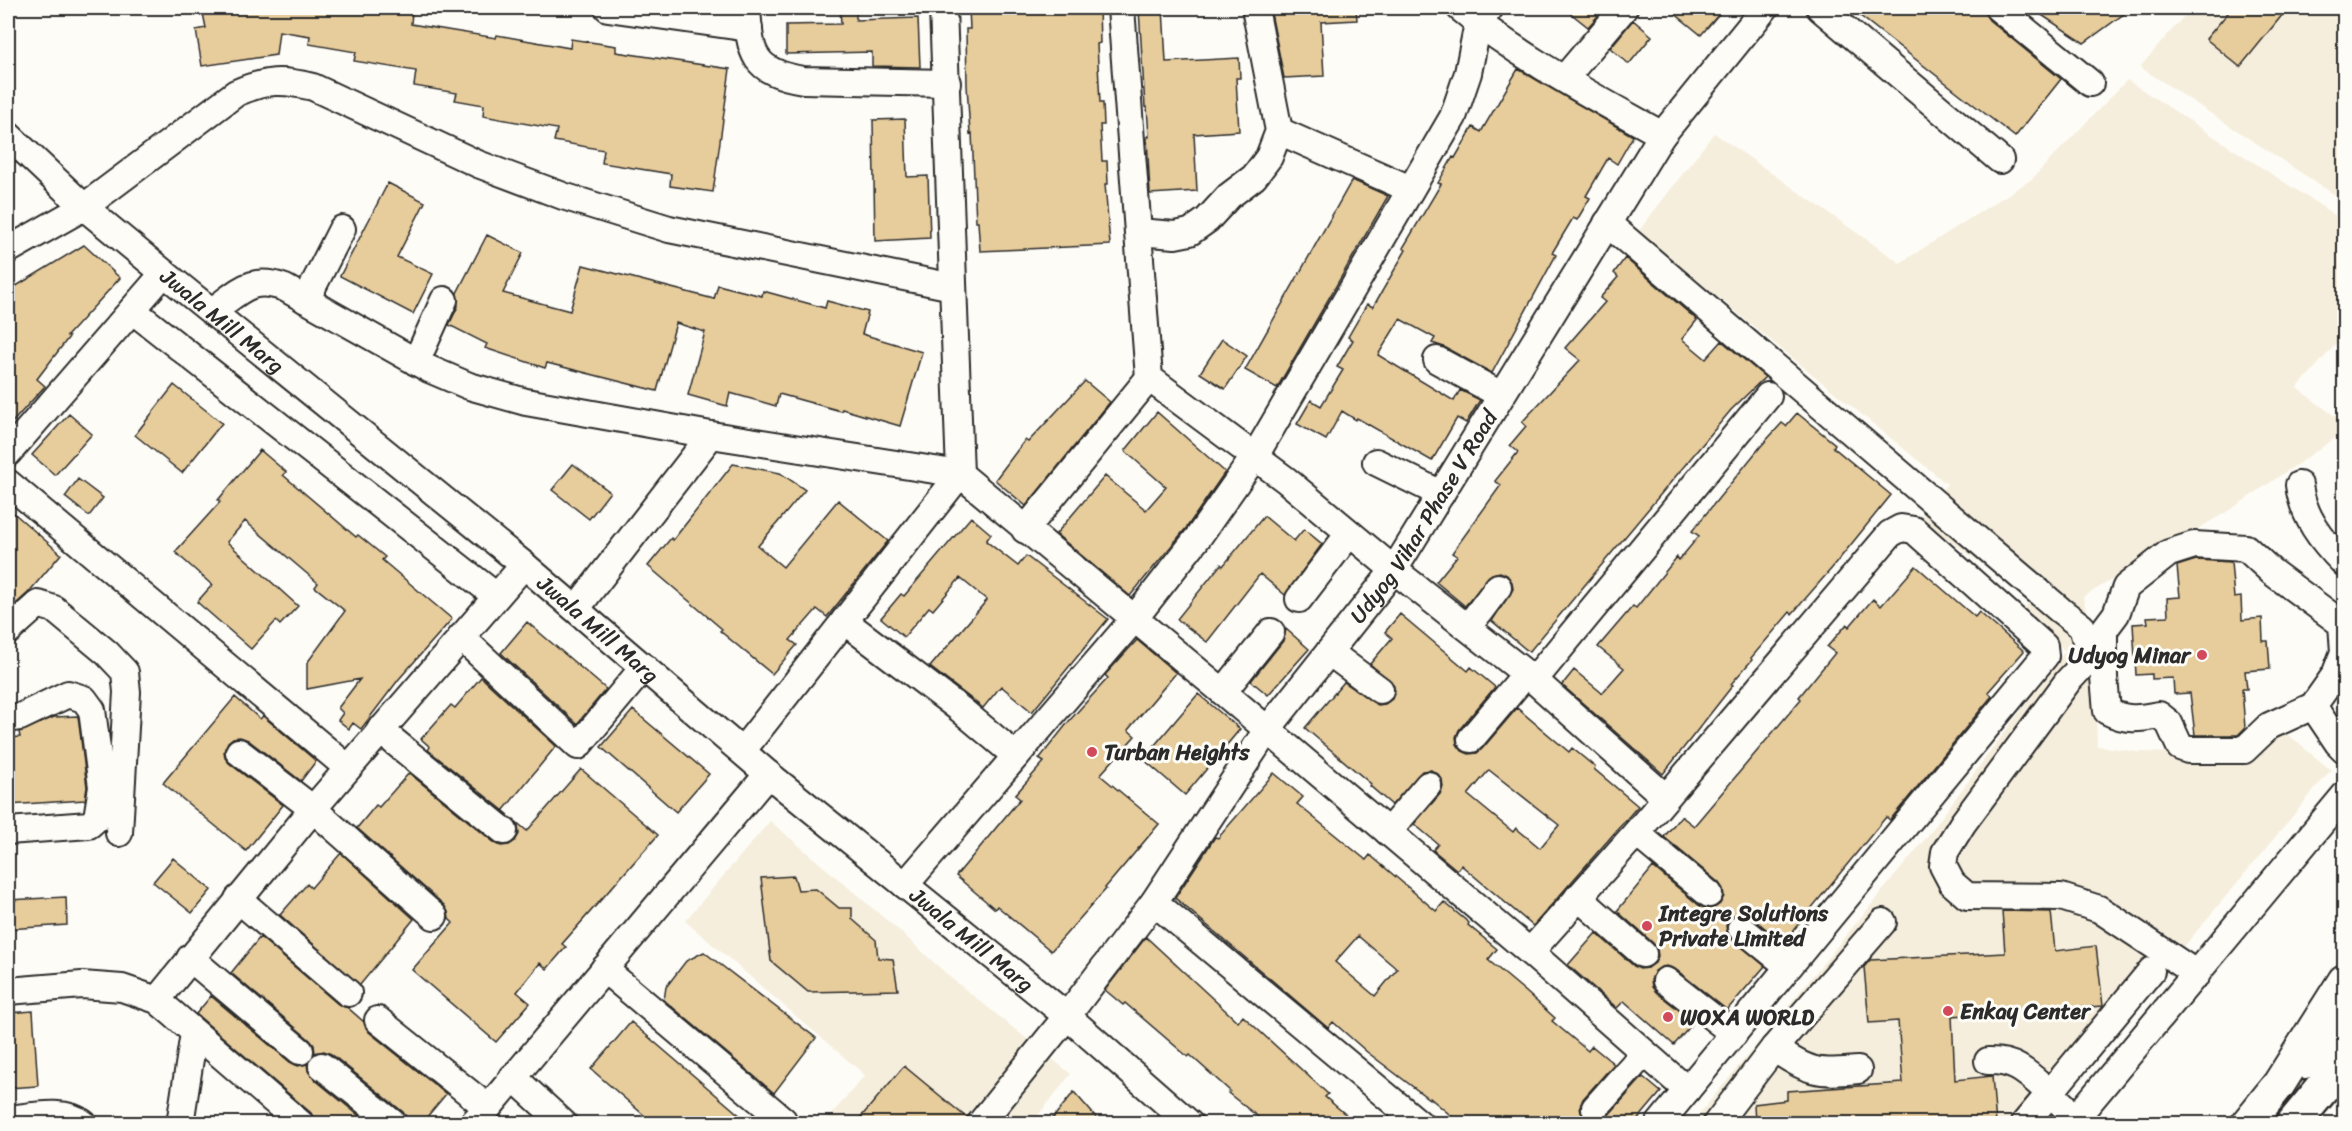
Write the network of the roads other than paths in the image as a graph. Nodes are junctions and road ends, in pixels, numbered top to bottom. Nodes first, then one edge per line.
1 (608, 8) edge
2 (943, 8) edge
3 (1121, 8) edge
4 (1255, 8) edge
5 (1624, 8) edge
6 (1998, 8) edge
7 (1831, 11) edge
8 (1752, 12) edge
9 (1476, 13) edge
10 (748, 18) edge
11 (1564, 79) junction
12 (947, 83) junction
13 (2090, 83) dead end
14 (1279, 131) junction
15 (8, 135) edge
16 (1662, 135) junction
17 (2000, 160) dead end
18 (1410, 189) junction
19 (84, 207) junction
20 (1607, 223) junction
21 (342, 229) dead end
22 (1138, 232) junction
23 (8, 250) edge
24 (164, 273) junction
25 (953, 286) junction
26 (306, 300) junction
27 (444, 300) dead end
28 (132, 310) junction
29 (212, 311) junction
30 (1437, 360) dead end
31 (416, 362) junction
32 (1149, 378) junction
33 (1502, 395) junction
34 (1768, 396) dead end
35 (711, 435) junction
36 (8, 453) edge
37 (1255, 456) junction
38 (1376, 462) dead end
39 (960, 474) junction
40 (8, 483) edge
41 (2299, 485) dead end
42 (1441, 494) junction
43 (1025, 530) junction
44 (1349, 534) junction
45 (2344, 563) edge
46 (524, 565) junction
47 (1394, 570) junction
48 (1498, 587) dead end
49 (496, 596) junction
50 (1299, 598) dead end
51 (576, 609) junction
52 (1134, 619) junction
53 (844, 621) junction
54 (1468, 627) junction
55 (8, 631) edge
56 (1271, 632) dead end
57 (461, 637) junction
58 (1329, 652) junction
59 (644, 667) junction
60 (1530, 677) junction
61 (1380, 690) dead end
62 (1223, 692) junction
63 (2313, 706) junction
64 (8, 719) edge
65 (380, 730) junction
66 (1268, 730) junction
67 (1471, 739) dead end
68 (2344, 749) edge
69 (742, 750) junction
70 (239, 752) dead end
71 (1016, 756) junction
72 (348, 768) junction
73 (768, 774) junction
74 (1428, 785) dead end
75 (2344, 796) edge
76 (1665, 797) junction
77 (313, 809) junction
78 (8, 831) edge
79 (504, 831) dead end
80 (118, 832) dead end
81 (1388, 832) junction
82 (1636, 833) junction
83 (904, 885) junction
84 (1709, 894) dead end
85 (1578, 897) junction
86 (238, 899) junction
87 (1154, 902) junction
88 (434, 916) dead end
89 (1883, 922) dead end
90 (1742, 928) dead end
91 (1530, 952) junction
92 (1643, 954) dead end
93 (190, 958) junction
94 (1788, 966) junction
95 (604, 969) junction
96 (2151, 971) dead end
97 (2197, 974) junction
98 (1666, 981) dead end
99 (2344, 981) edge
100 (8, 991) edge
101 (348, 993) dead end
102 (157, 1000) junction
103 (1067, 1016) junction
104 (378, 1020) dead end
105 (2344, 1024) edge
106 (194, 1033) junction
107 (1734, 1034) junction
108 (1774, 1048) junction
109 (300, 1051) dead end
110 (1644, 1053) junction
111 (1988, 1061) dead end
112 (2344, 1062) edge
113 (321, 1066) dead end
114 (1858, 1070) dead end
115 (513, 1077) junction
116 (2279, 1084) junction
117 (1687, 1090) junction
118 (2050, 1093) junction
119 (1595, 1108) dead end
120 (480, 1116) edge
121 (8, 1119) edge
122 (783, 1120) dead end
123 (2074, 1120) edge
124 (84, 1124) edge
125 (180, 1124) edge
126 (300, 1124) edge
127 (394, 1124) edge
128 (564, 1124) edge
129 (980, 1124) edge
130 (1190, 1124) edge
131 (1420, 1124) edge
132 (1659, 1124) edge
133 (1716, 1124) edge
134 (2024, 1124) edge
135 (2247, 1124) edge
136 (2293, 1124) edge

1 - 10 street
2 - 12 street
3 - 22 street
4 - 14 street
5 - 11 street
6 - 13 street
7 - 17 street
8 - 16 street, Udyog Vihar Phase V Road
9 - 11 street
9 - 18 street
10 - 12 street
11 - 16 street
12 - 25 street
14 - 18 street
14 - 22 street
15 - 19 street, Jwala Mill Marg
16 - 20 street, Udyog Vihar Phase V Road
18 - 37 street
19 - 23 street
19 - 24 street, Jwala Mill Marg
19 - 25 street
20 - 33 street, Udyog Vihar Phase V Road
20 - 97 street
21 - 26 street
22 - 32 street
24 - 28 street
24 - 29 street, Jwala Mill Marg
25 - 39 street
26 - 29 street
26 - 31 street
27 - 31 street
28 - 36 street
28 - 49 street
29 - 46 street, Jwala Mill Marg
30 - 33 street
31 - 35 street
32 - 37 street
32 - 43 street
33 - 42 street, Udyog Vihar Phase V Road
34 - 60 street
35 - 39 street
35 - 51 street
37 - 44 street
37 - 52 street
38 - 42 street
39 - 43 street
39 - 53 street
40 - 72 street
41 - 45 street
42 - 47 street, Udyog Vihar Phase V Road
43 - 52 street
44 - 47 street
44 - 50 street
46 - 49 street
46 - 51 street, Jwala Mill Marg
47 - 54 street
47 - 58 street, Udyog Vihar Phase V Road
48 - 54 street
49 - 57 street
51 - 59 street, Jwala Mill Marg
52 - 62 street
52 - 71 street
53 - 69 street
53 - 71 street
54 - 60 street
55 - 80 street
56 - 62 street
57 - 59 street
57 - 65 street
58 - 61 street
58 - 66 street, Udyog Vihar Phase V Road
59 - 69 street, Jwala Mill Marg
60 - 67 street
60 - 76 street
62 - 66 street
63 - 63 street
63 - 68 street
64 - 78 street
65 - 72 street
65 - 79 street
66 - 81 street
66 - 87 street, Udyog Vihar Phase V Road
69 - 73 street, Jwala Mill Marg
70 - 77 street
71 - 83 street
72 - 77 street
73 - 83 street, Jwala Mill Marg
73 - 95 street
74 - 81 street
75 - 97 street
76 - 82 street
76 - 94 street
77 - 86 street
77 - 88 street
81 - 91 street
82 - 84 street
82 - 85 street
83 - 103 street, Jwala Mill Marg
85 - 91 street
85 - 92 street
86 - 93 street
86 - 101 street
87 - 103 street, Udyog Vihar Phase V Road
87 - 131 street
89 - 108 street
90 - 94 street
91 - 110 street
93 - 102 street
93 - 109 street
94 - 107 street
95 - 115 street
95 - 122 street
96 - 118 street
97 - 123 street
98 - 107 street
99 - 116 main road
100 - 102 street
102 - 106 street
103 - 129 street, Udyog Vihar Phase V Road
103 - 130 street, Jwala Mill Marg
104 - 120 street
105 - 116 main road
106 - 125 street
106 - 126 street
107 - 117 street
108 - 114 street
108 - 133 street
110 - 117 street
110 - 119 street
111 - 118 street
112 - 136 highway
113 - 127 street
115 - 120 street
115 - 128 street
116 - 135 main road
117 - 132 street
118 - 123 street
118 - 134 street
121 - 124 street

